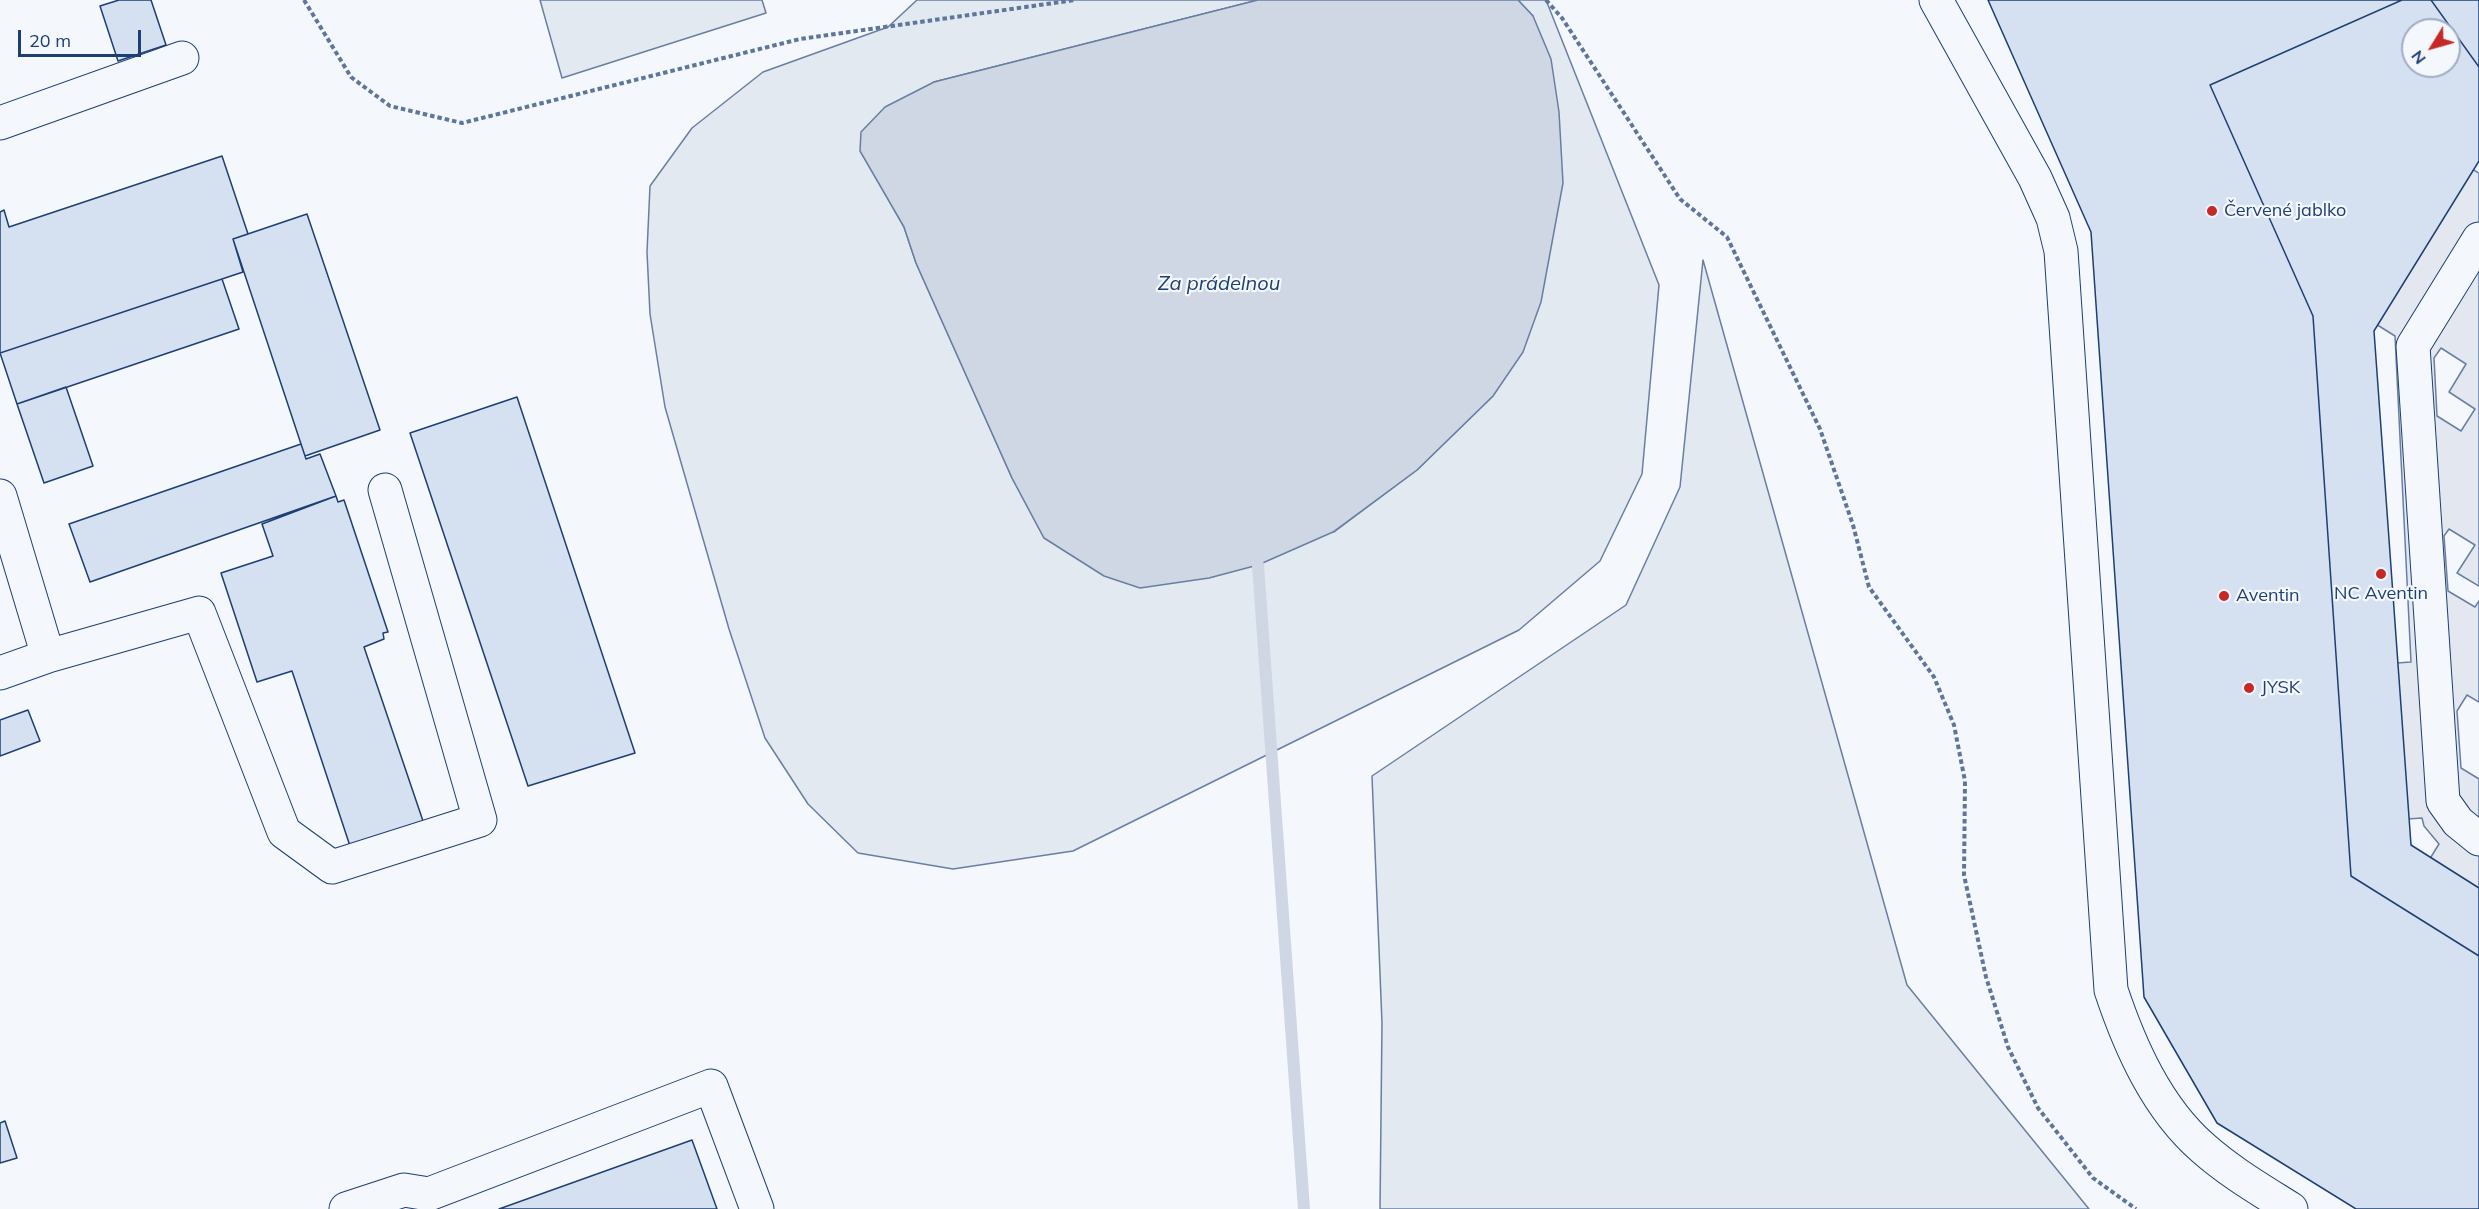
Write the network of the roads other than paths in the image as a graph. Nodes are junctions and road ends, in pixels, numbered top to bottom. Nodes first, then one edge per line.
1 (1936, 0) edge
2 (182, 58) dead end
3 (0, 123) edge
4 (2479, 240) edge
5 (385, 490) dead end
6 (0, 496) edge
7 (48, 656) junction
8 (0, 673) edge
9 (2479, 839) edge
10 (346, 1209) edge
11 (757, 1209) edge
12 (2291, 1209) edge

1 - 12 lane
2 - 3 lane
4 - 9 lane
5 - 7 lane
6 - 7 lane
7 - 8 lane
10 - 11 lane

